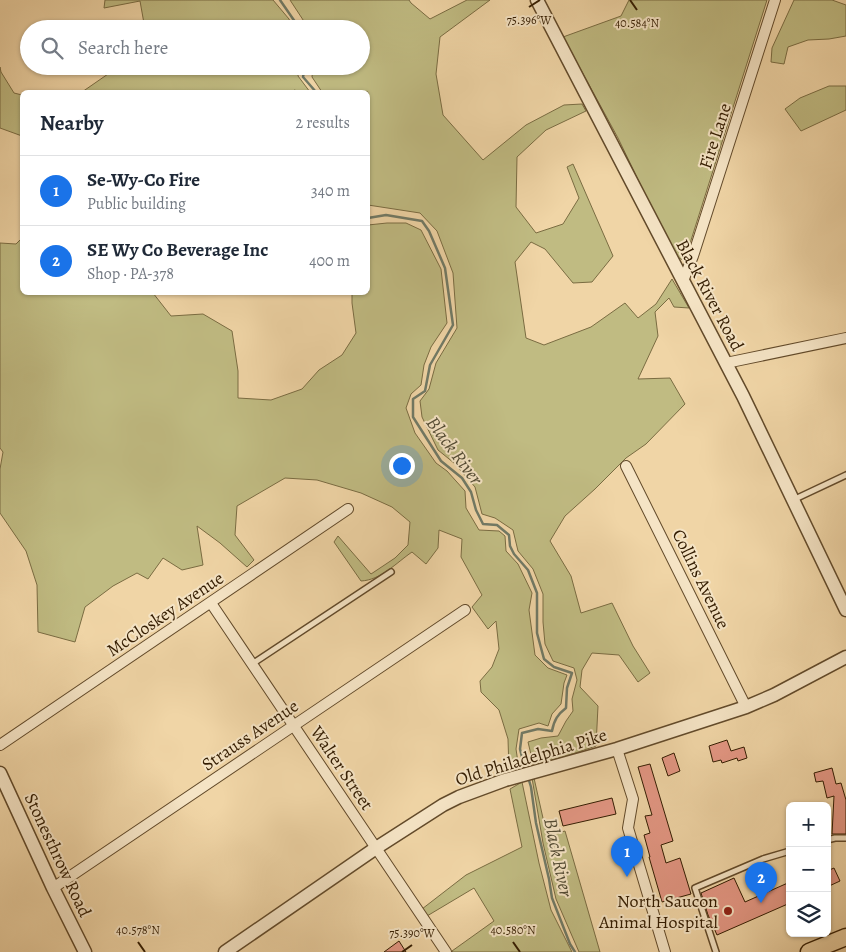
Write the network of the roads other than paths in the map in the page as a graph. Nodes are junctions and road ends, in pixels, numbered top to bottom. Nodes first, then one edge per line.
1 (537, 0) edge
2 (775, 0) edge
3 (683, 281) junction
4 (846, 338) edge
5 (726, 364) junction
6 (626, 466) dead end
7 (846, 475) edge
8 (793, 500) junction
9 (348, 509) dead end
10 (391, 572) dead end
11 (211, 603) junction
12 (465, 610) dead end
13 (846, 610) edge
14 (846, 657) edge
15 (252, 664) junction
16 (746, 707) junction
17 (293, 725) junction
18 (0, 745) edge
19 (617, 749) junction
20 (0, 773) edge
21 (846, 838) edge
22 (831, 839) edge
23 (376, 848) junction
24 (786, 851) edge
25 (53, 888) junction
26 (846, 937) edge
27 (85, 952) edge
28 (225, 952) edge
29 (446, 952) edge
30 (665, 952) edge
31 (716, 952) edge
32 (809, 952) edge

1 - 3 street, Black River Road
2 - 3 street, Fire Lane
3 - 5 street, Black River Road
4 - 5 street
5 - 8 street, Black River Road
6 - 16 street, Collins Avenue
7 - 8 lane
8 - 13 street, Black River Road
9 - 11 street, McCloskey Avenue
10 - 15 lane
11 - 15 street, Walter Street
11 - 18 street, McCloskey Avenue
12 - 17 street, Strauss Avenue
14 - 16 street, Old Philadelphia Pike
15 - 17 street, Walter Street
16 - 19 street, Old Philadelphia Pike
17 - 23 street, Walter Street
17 - 25 street, Strauss Avenue
19 - 23 street, Old Philadelphia Pike
19 - 30 street
20 - 25 street, Stonesthrow Road
21 - 22 lane
23 - 28 street, Old Philadelphia Pike
23 - 29 street, Walter Street
24 - 31 lane
25 - 27 street, Stonesthrow Road
26 - 32 main road

